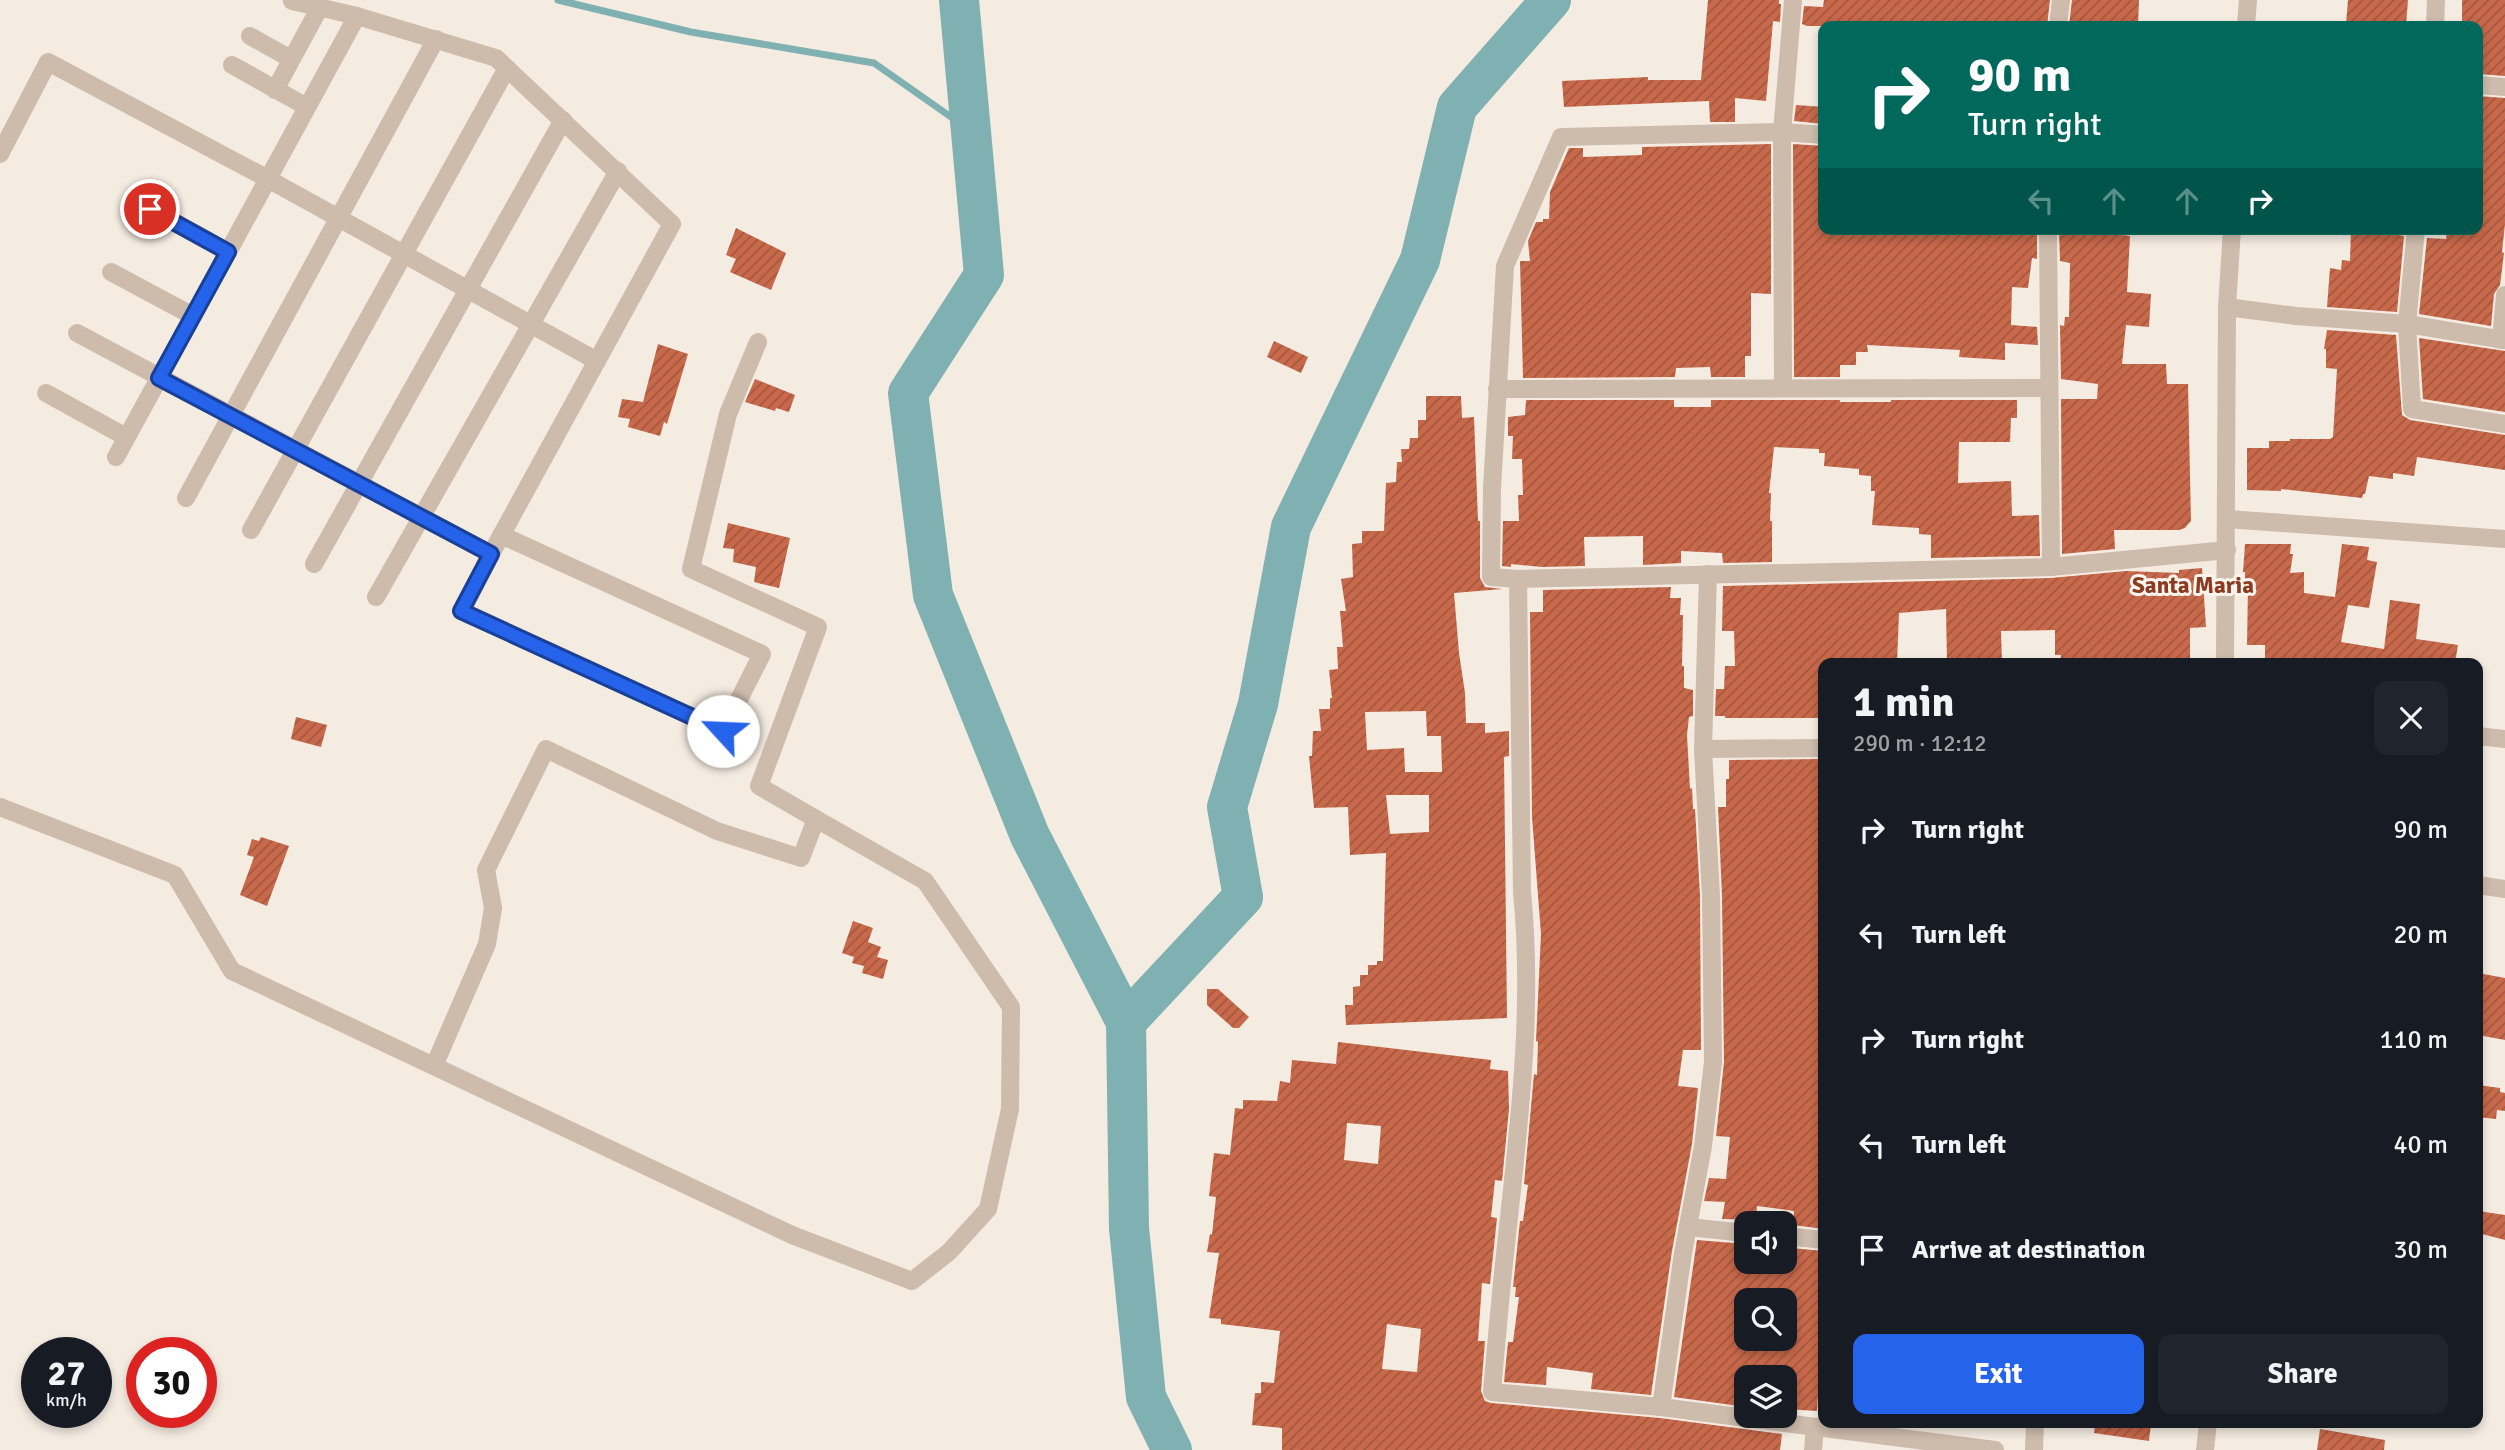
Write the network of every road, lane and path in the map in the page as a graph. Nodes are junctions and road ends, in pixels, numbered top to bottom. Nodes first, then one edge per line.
1 (1793, 0) edge
2 (2061, 0) edge
3 (2248, 0) edge
4 (2436, 0) edge
5 (292, 1) edge
6 (320, 7) junction
7 (357, 16) junction
8 (2059, 21) edge
9 (2246, 21) edge
10 (2435, 21) edge
11 (250, 36) dead end
12 (436, 39) junction
13 (291, 59) junction
14 (232, 65) dead end
15 (507, 68) junction
16 (2483, 85) edge
17 (2505, 87) edge
18 (275, 90) junction
19 (307, 107) junction
20 (563, 120) junction
21 (1783, 132) junction
22 (1818, 135) edge
23 (0, 154) edge
24 (618, 172) junction
25 (268, 179) junction
26 (150, 209) dead end
27 (338, 218) junction
28 (2048, 235) edge
29 (2232, 235) edge
30 (2415, 235) edge
31 (228, 252) junction
32 (404, 254) junction
33 (111, 272) dead end
34 (468, 290) junction
35 (2505, 295) edge
36 (2227, 307) junction
37 (193, 316) junction
38 (531, 324) junction
39 (2407, 324) junction
40 (77, 333) dead end
41 (2503, 340) edge
42 (758, 342) dead end
43 (597, 361) junction
44 (159, 378) junction
45 (1497, 388) junction
46 (1783, 388) junction
47 (2048, 388) junction
48 (46, 393) dead end
49 (231, 416) junction
50 (2505, 424) edge
51 (126, 437) junction
52 (295, 450) junction
53 (116, 457) dead end
54 (359, 484) junction
55 (187, 498) dead end
56 (422, 517) junction
57 (2227, 519) junction
58 (251, 530) dead end
59 (501, 535) junction
60 (2505, 539) edge
61 (2227, 550) junction
62 (491, 554) junction
63 (314, 564) dead end
64 (2051, 566) junction
65 (1708, 574) junction
66 (1518, 579) junction
67 (376, 597) dead end
68 (2225, 658) edge
69 (2483, 737) edge
70 (2505, 739) edge
71 (1818, 748) edge
72 (1703, 749) junction
73 (0, 807) edge
74 (816, 819) junction
75 (2483, 886) edge
76 (2505, 888) edge
77 (434, 1066) junction
78 (1688, 1227) junction
79 (1734, 1232) edge
80 (1797, 1237) edge
81 (1818, 1239) edge
82 (1661, 1407) junction
83 (1815, 1427) junction
84 (1818, 1427) edge
85 (1823, 1428) edge
86 (2035, 1428) edge
87 (2207, 1428) edge
88 (1813, 1450) edge
89 (1995, 1450) edge
90 (2034, 1450) edge
91 (2205, 1450) edge

1 - 21 street
2 - 8 street
3 - 9 street
4 - 10 street
5 - 6 street
6 - 7 street
6 - 13 street
7 - 12 street
7 - 19 street
11 - 13 street
12 - 15 street
12 - 27 street
13 - 18 street
14 - 18 street
15 - 20 street
15 - 32 street
16 - 17 street
18 - 19 street
19 - 25 street
20 - 24 street
20 - 34 street
21 - 22 street
21 - 45 street
21 - 46 street
23 - 25 street
24 - 38 street
24 - 43 street
25 - 27 street
25 - 31 street
26 - 31 street
27 - 32 street
27 - 49 street
28 - 47 street
29 - 36 street
30 - 39 street
31 - 37 street
32 - 34 street
32 - 52 street
33 - 37 street
34 - 38 street
34 - 54 street
35 - 41 street
36 - 39 street
36 - 57 street
37 - 44 street
38 - 43 street
38 - 56 street
39 - 41 street
39 - 50 street
40 - 44 street
42 - 74 street
43 - 59 street
44 - 49 street
44 - 51 street
45 - 46 street
45 - 66 street
46 - 47 street
47 - 64 street
48 - 51 street
49 - 52 street
49 - 55 street
51 - 53 street
52 - 54 street
52 - 58 street
54 - 56 street
54 - 63 street
56 - 62 street
56 - 67 street
57 - 60 street
57 - 61 street
59 - 62 street
59 - 62 street
61 - 64 street
61 - 68 street
64 - 65 street
65 - 66 street
65 - 72 street
66 - 82 street
69 - 70 street
71 - 72 street
72 - 78 street
73 - 77 street
74 - 77 street
74 - 77 street
75 - 76 street
78 - 79 street
78 - 82 street
80 - 81 street
82 - 83 street
83 - 84 street
83 - 88 street
85 - 89 street
86 - 90 street
87 - 91 street

